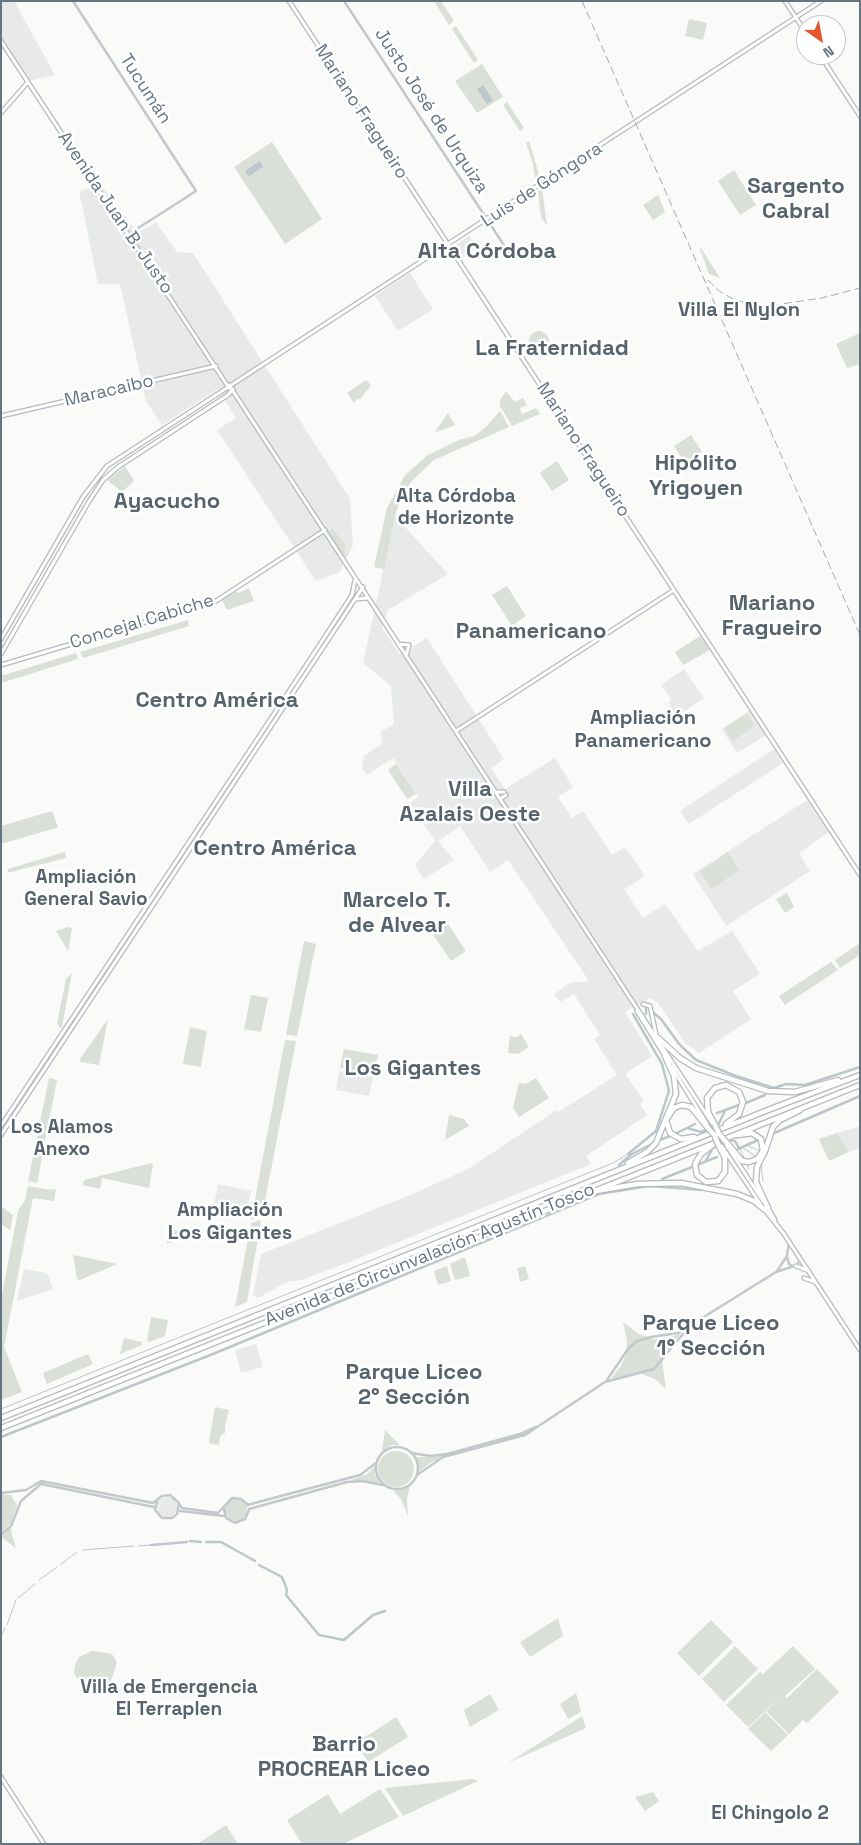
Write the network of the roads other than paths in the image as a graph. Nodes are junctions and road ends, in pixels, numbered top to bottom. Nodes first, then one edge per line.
1 (73, 1) edge
2 (289, 1) edge
3 (344, 1) edge
4 (785, 1) edge
5 (822, 1) edge
6 (801, 15) edge
7 (796, 18) joint
8 (1, 41) edge
9 (827, 65) edge
10 (28, 82) junction
11 (1, 113) edge
12 (860, 116) edge
13 (487, 220) junction
14 (129, 234) junction
15 (448, 246) junction
16 (513, 260) dead end
17 (216, 366) junction
18 (230, 388) junction
19 (1, 416) edge
20 (324, 530) junction
21 (356, 580) junction
22 (362, 588) junction
23 (674, 590) junction
24 (367, 598) junction
25 (355, 600) junction
26 (373, 605) junction
27 (1, 638) edge
28 (398, 644) junction
29 (1, 654) edge
30 (406, 656) junction
31 (1, 665) edge
32 (451, 724) junction
33 (463, 727) junction
34 (456, 731) junction
35 (461, 739) junction
36 (496, 792) junction
37 (500, 798) junction
38 (860, 875) edge
39 (643, 1004) dead end
40 (655, 1004) dead end
41 (651, 1007) junction
42 (636, 1008) junction
43 (657, 1037) junction
44 (665, 1056) junction
45 (857, 1076) edge
46 (860, 1086) edge
47 (1, 1126) edge
48 (711, 1126) junction
49 (1, 1135) edge
50 (719, 1138) junction
51 (590, 1181) junction
52 (580, 1195) junction
53 (766, 1209) junction
54 (789, 1241) junction
55 (787, 1256) junction
56 (800, 1258) junction
57 (794, 1266) junction
58 (809, 1271) junction
59 (776, 1272) junction
60 (804, 1278) dead end
61 (816, 1283) junction
62 (687, 1328) junction
63 (860, 1350) edge
64 (605, 1382) junction
65 (1, 1418) edge
66 (538, 1427) junction
67 (1, 1428) edge
68 (411, 1453) junction
69 (376, 1463) junction
70 (417, 1476) junction
71 (42, 1482) junction
72 (383, 1485) junction
73 (1, 1492) edge
74 (157, 1501) junction
75 (179, 1505) junction
76 (247, 1505) junction
77 (155, 1508) junction
78 (224, 1509) junction
79 (248, 1509) junction
80 (179, 1512) junction
81 (226, 1517) junction
82 (1, 1535) edge
83 (1, 1778) edge
84 (44, 1844) edge

1 - 14 street, Tucumán
2 - 15 main road, Mariano Fragueiro
3 - 13 street, Justo José de Urquiza
4 - 7 main road
5 - 6 main road, Luis de Góngora
7 - 13 main road, Luis de Góngora
8 - 10 main road, Avenida Juan B. Justo
9 - 12 main road
10 - 11 main road
10 - 14 main road, Avenida Juan B. Justo
13 - 15 main road, Luis de Góngora
13 - 16 street, Justo José de Urquiza
14 - 17 main road, Avenida Juan B. Justo
15 - 18 main road, Luis de Góngora
15 - 23 main road, Mariano Fragueiro
17 - 18 main road, Avenida Juan B. Justo
17 - 19 main road, Maracaibo
18 - 20 main road, Avenida Juan B. Justo
18 - 27 main road
18 - 29 main road
20 - 21 main road, Avenida Juan B. Justo
20 - 22 main road, Avenida Juan B. Justo
20 - 31 main road, Concejal Cabiche
21 - 22 main road, Avenida Juan B. Justo
21 - 47 main road
22 - 24 main road, Avenida Juan B. Justo
22 - 25 main road
22 - 26 main road, Avenida Juan B. Justo
23 - 33 main road
23 - 38 main road, Mariano Fragueiro
24 - 25 main road
24 - 26 main road, Avenida Juan B. Justo
25 - 49 main road
26 - 28 main road, Avenida Juan B. Justo
28 - 30 main road, Avenida Juan B. Justo
28 - 30 main road
30 - 32 main road, Avenida Juan B. Justo
32 - 33 main road
32 - 34 main road, Avenida Juan B. Justo
33 - 34 main road
33 - 35 main road
34 - 35 main road, Avenida Juan B. Justo
35 - 36 main road, Avenida Juan B. Justo
36 - 37 main road, Avenida Juan B. Justo
36 - 37 main road
37 - 42 main road, Avenida Juan B. Justo
39 - 41 main road
40 - 41 main road
41 - 43 main road
42 - 43 main road, Avenida Juan B. Justo
42 - 44 main road, Avenida Juan B. Justo
43 - 45 highway
43 - 48 main road, Avenida Juan B. Justo
44 - 48 main road, Avenida Juan B. Justo
44 - 51 highway
45 - 50 highway, Avenida de Circunvalación Agustín Tosco
46 - 50 highway, Avenida de Circunvalación Agustín Tosco
46 - 53 highway
48 - 50 highway, bridge
48 - 50 highway, bridge
48 - 50 highway
48 - 50 highway
50 - 50 highway
50 - 50 highway
50 - 51 highway, Avenida de Circunvalación Agustín Tosco
50 - 52 highway, Avenida de Circunvalación Agustín Tosco
50 - 53 main road
51 - 65 highway, Avenida de Circunvalación Agustín Tosco
52 - 53 highway
52 - 67 highway, Avenida de Circunvalación Agustín Tosco
53 - 54 main road
54 - 55 street
54 - 56 main road
55 - 57 street
55 - 59 street
56 - 57 street
56 - 58 main road
57 - 58 main road
57 - 59 street
58 - 61 main road
59 - 62 street
60 - 61 main road
61 - 63 main road
62 - 64 street
62 - 64 street
64 - 66 street
66 - 68 street
66 - 70 street
68 - 69 street
68 - 70 street
69 - 72 street
69 - 76 street
70 - 72 street
71 - 73 street
71 - 74 street
71 - 77 street
71 - 82 street
72 - 79 street
74 - 75 street
74 - 77 street
75 - 78 street
75 - 80 street
76 - 78 street
76 - 79 street
77 - 80 street
78 - 81 street
79 - 81 street
80 - 81 street
83 - 84 main road

